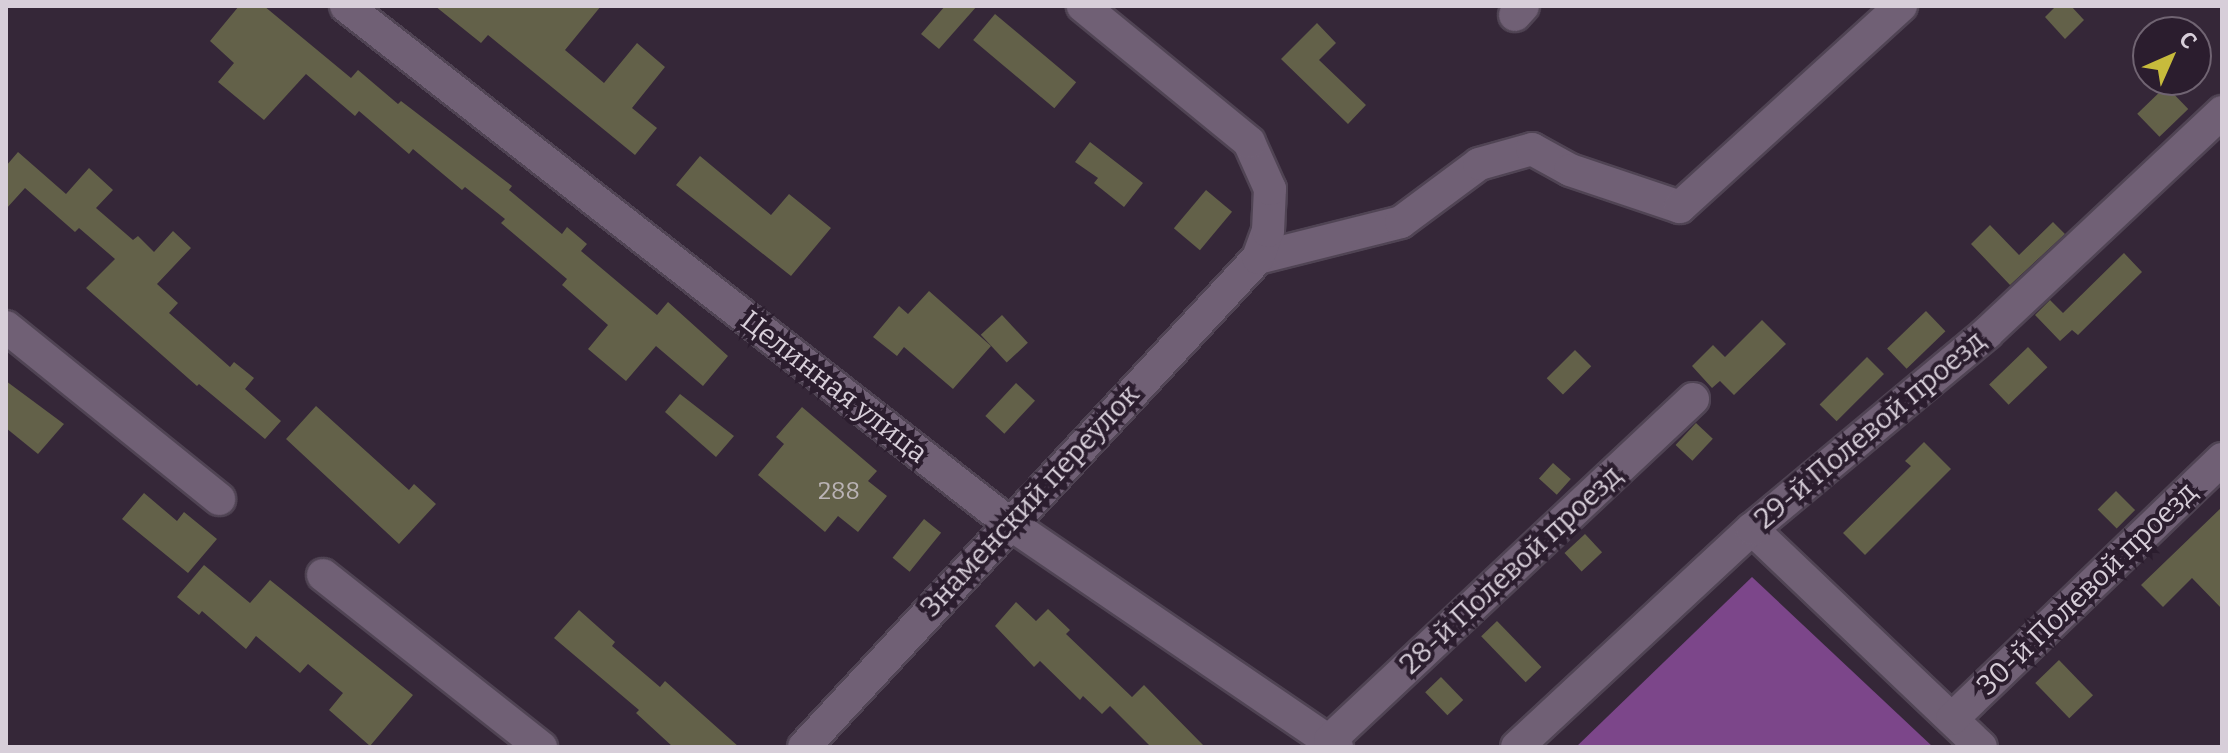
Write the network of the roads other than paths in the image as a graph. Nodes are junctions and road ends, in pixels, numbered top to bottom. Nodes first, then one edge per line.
1 (346, 6) edge
2 (1083, 6) edge
3 (1901, 6) edge
4 (2222, 112) edge
5 (1258, 258) junction
6 (6, 327) edge
7 (1693, 399) dead end
8 (2222, 459) edge
9 (219, 499) dead end
10 (1009, 523) junction
11 (1752, 529) junction
12 (323, 575) dead end
13 (1952, 719) junction
14 (1334, 744) edge
15 (541, 747) edge
16 (804, 747) edge
17 (1517, 747) edge
18 (1981, 747) edge

1 - 10 street, Целинная улица
2 - 5 street
3 - 5 street
4 - 11 street, 29-й Полевой проезд
5 - 10 street, Знаменский переулок
6 - 9 street
7 - 14 street, 28-й Полевой проезд
8 - 13 street, 30-й Полевой проезд
10 - 14 street, Целинная улица
10 - 16 street, Знаменский переулок
11 - 13 street
11 - 17 street, 29-й Полевой проезд
12 - 15 street
13 - 18 street

